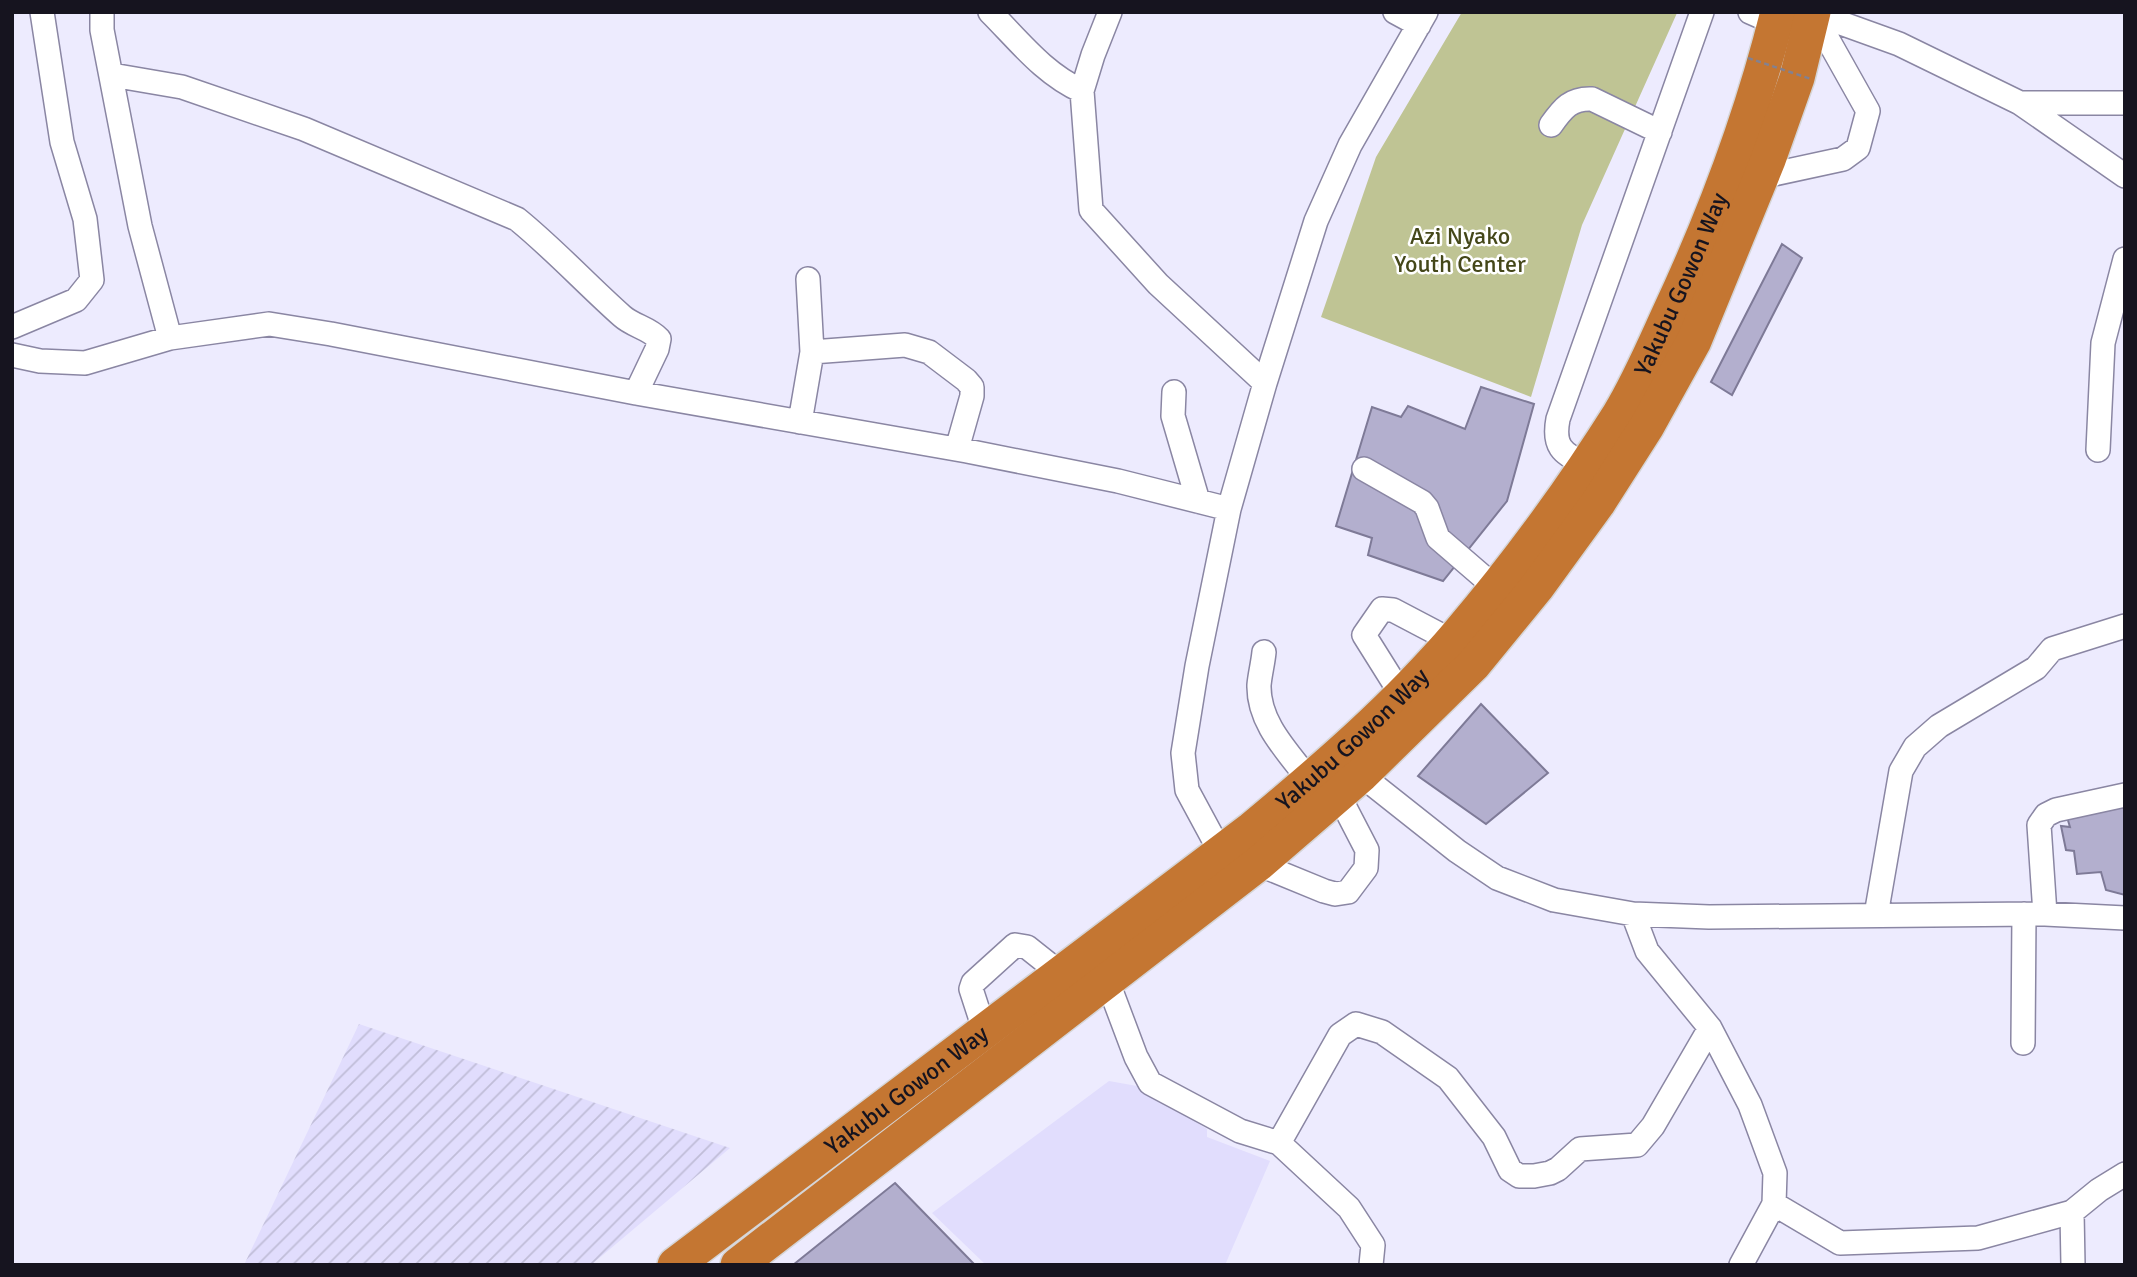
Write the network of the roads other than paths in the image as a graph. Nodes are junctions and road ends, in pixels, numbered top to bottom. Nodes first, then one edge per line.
1 (42, 12) edge
2 (102, 12) edge
3 (990, 12) edge
4 (1110, 12) edge
5 (1395, 12) edge
6 (1702, 12) edge
7 (1813, 13) edge
8 (1768, 16) edge
9 (1423, 19) edge
10 (112, 75) junction
11 (1082, 90) junction
12 (2020, 103) junction
13 (2125, 103) edge
14 (1551, 125) dead end
15 (1660, 132) junction
16 (2125, 176) edge
17 (1760, 177) junction
18 (2125, 259) edge
19 (808, 279) dead end
20 (12, 327) edge
21 (170, 338) junction
22 (812, 352) junction
23 (12, 355) edge
24 (1265, 383) junction
25 (1174, 392) dead end
26 (636, 393) junction
27 (800, 422) junction
28 (957, 449) junction
29 (2098, 450) dead end
30 (1603, 456) junction
31 (1364, 469) dead end
32 (1198, 501) junction
33 (1229, 509) junction
34 (1496, 588) junction
35 (2125, 626) edge
36 (1452, 641) junction
37 (1264, 652) dead end
38 (1401, 694) junction
39 (1337, 784) junction
40 (2125, 795) edge
41 (1221, 853) junction
42 (1258, 864) junction
43 (1633, 914) junction
44 (2034, 914) junction
45 (1876, 915) junction
46 (2125, 918) edge
47 (1061, 974) junction
48 (1107, 980) junction
49 (1710, 1028) junction
50 (985, 1032) junction
51 (2024, 1043) dead end
52 (1279, 1143) junction
53 (2125, 1174) edge
54 (1774, 1204) junction
55 (2072, 1212) junction
56 (675, 1265) edge
57 (738, 1265) edge
58 (1371, 1265) edge
59 (1741, 1265) edge
60 (2073, 1265) edge

1 - 20 street
2 - 10 street
3 - 11 street
4 - 11 street
5 - 9 street
6 - 15 street
7 - 12 street
7 - 17 highway, Yakubu Gowon Way
7 - 17 street
8 - 30 highway, Yakubu Gowon Way
9 - 24 street
10 - 21 street
10 - 26 street
11 - 24 street
12 - 13 street
12 - 16 street
14 - 15 street
15 - 30 street
17 - 30 highway, Yakubu Gowon Way
18 - 29 street
19 - 22 street
21 - 23 street
21 - 26 street
22 - 27 street
22 - 28 street
24 - 33 street
25 - 32 street
26 - 27 street
27 - 28 street
28 - 32 street
30 - 34 highway, Yakubu Gowon Way
30 - 39 highway, Yakubu Gowon Way
31 - 34 street
32 - 33 street
33 - 41 street
34 - 36 highway, Yakubu Gowon Way
35 - 45 street
36 - 38 highway, Yakubu Gowon Way
36 - 38 street
37 - 39 street
38 - 39 highway, Yakubu Gowon Way
39 - 41 highway, Yakubu Gowon Way
39 - 42 highway, Yakubu Gowon Way
39 - 42 street
39 - 43 street
40 - 44 street
41 - 47 highway, Yakubu Gowon Way
42 - 48 highway, Yakubu Gowon Way
43 - 45 street
43 - 49 street
44 - 45 street
44 - 46 street
44 - 51 street
47 - 50 highway, Yakubu Gowon Way
47 - 50 street
48 - 52 street
48 - 57 highway, Yakubu Gowon Way
49 - 52 street
49 - 54 street
50 - 56 highway, Yakubu Gowon Way
52 - 58 street
53 - 55 street
54 - 55 street
54 - 59 street
55 - 60 street

